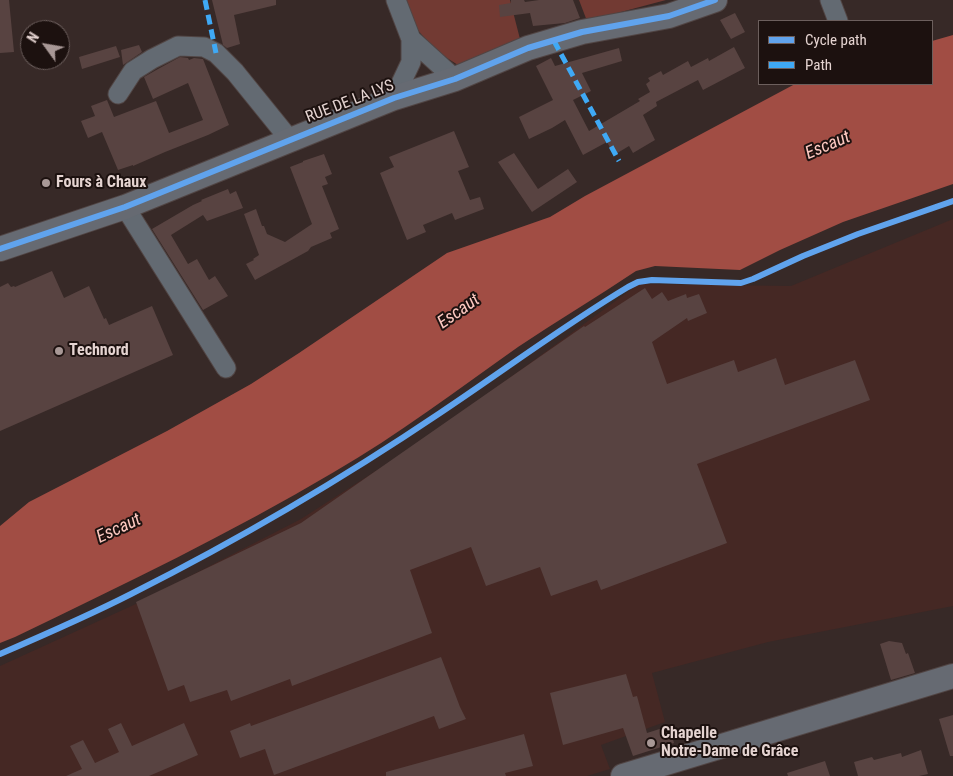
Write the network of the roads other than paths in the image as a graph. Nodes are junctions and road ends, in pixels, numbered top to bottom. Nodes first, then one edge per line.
1 (396, 0) edge
2 (830, 0) edge
3 (705, 2) edge
4 (838, 20) edge
5 (411, 39) junction
6 (455, 79) junction
7 (118, 94) dead end
8 (394, 98) junction
9 (290, 140) junction
10 (125, 207) junction
11 (0, 248) edge
12 (226, 368) dead end
13 (953, 676) edge
14 (623, 776) edge

1 - 5 street
2 - 4 street
3 - 6 main road, RUE DE LA LYS
5 - 6 street
5 - 8 street
6 - 8 main road, RUE DE LA LYS
7 - 9 street
8 - 9 main road, RUE DE LA LYS
9 - 10 main road, RUE DE LA LYS
10 - 11 main road, RUE DE LA LYS
10 - 12 street
13 - 14 main road

